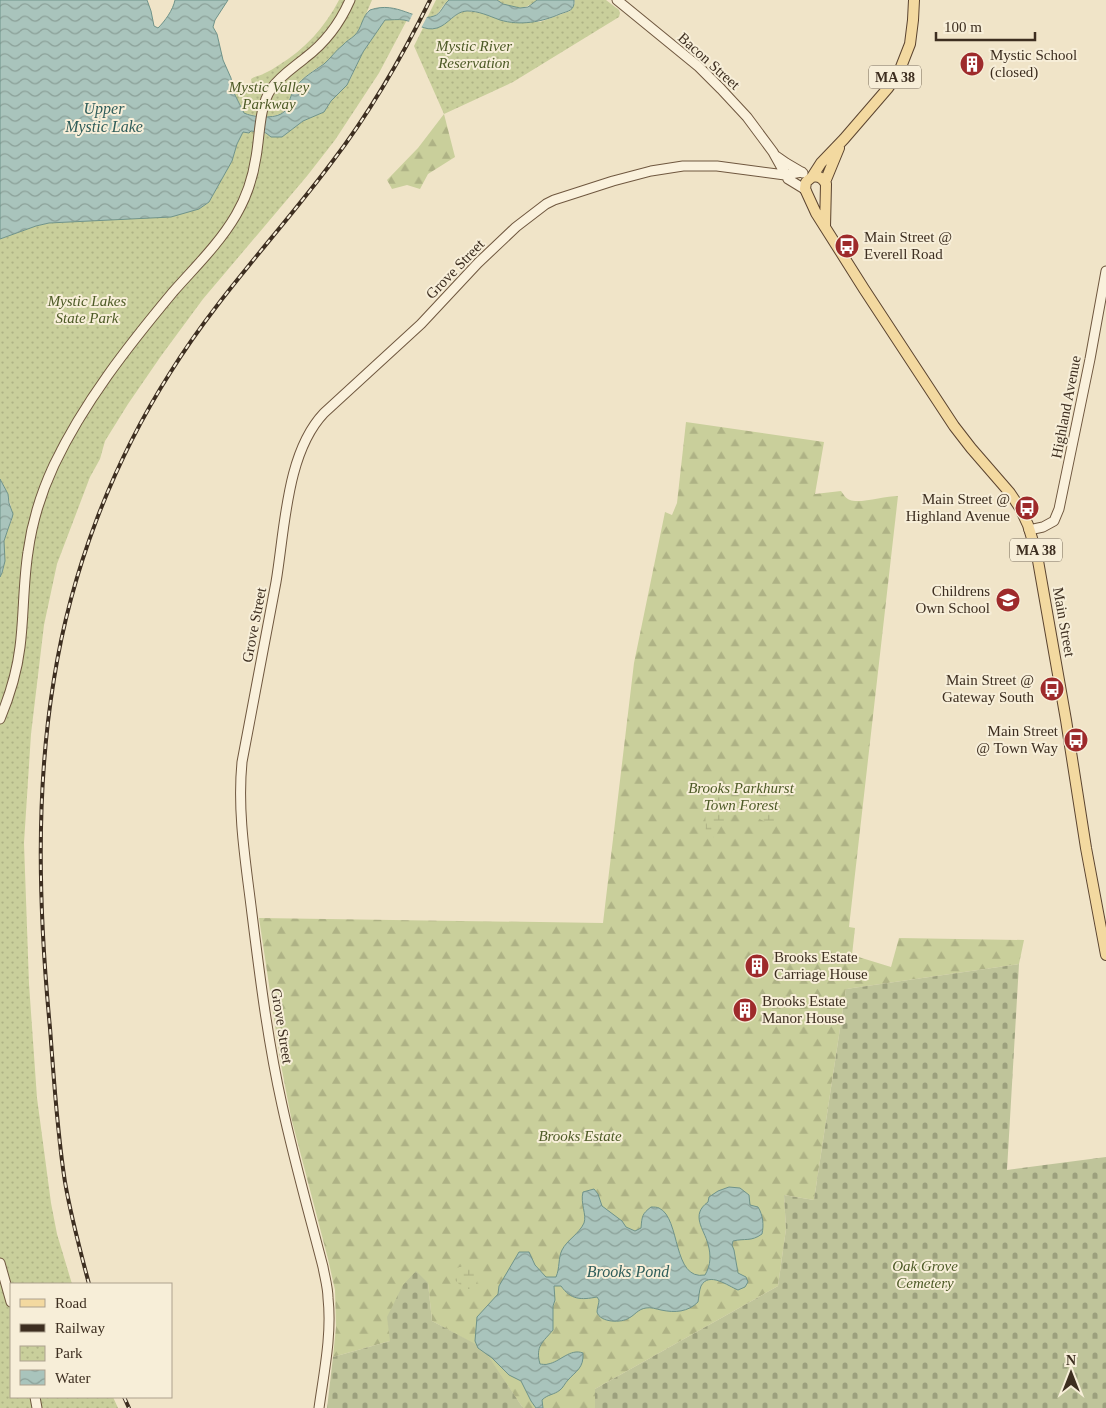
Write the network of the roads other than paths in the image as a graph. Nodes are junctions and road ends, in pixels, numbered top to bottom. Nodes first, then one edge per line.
1 (350, 0) edge
2 (914, 0) edge
3 (621, 1) edge
4 (844, 139) junction
5 (772, 152) junction
6 (785, 175) junction
7 (808, 175) junction
8 (825, 186) junction
9 (806, 191) junction
10 (825, 227) junction
11 (1106, 271) edge
12 (1030, 530) junction
13 (0, 718) edge
14 (1106, 955) edge
15 (0, 1262) edge
16 (10, 1298) edge
17 (319, 1408) edge

1 - 13 street
2 - 4 main road, MA 38
3 - 5 street, Bacon Street
4 - 7 main road, MA 38
4 - 8 main road, MA 38
5 - 6 street, Bacon Street
5 - 7 street, Bacon Street
6 - 7 street, Grove Street
6 - 9 street, Bacon Street
6 - 17 street, Grove Street
7 - 8 main road
7 - 9 main road, MA 38
8 - 9 main road
8 - 10 main road, MA 38
9 - 10 main road, Main Street / MA 38
10 - 12 main road, Main Street / MA 38
11 - 12 street, Highland Avenue
12 - 14 main road, Main Street / MA 38
15 - 16 street

